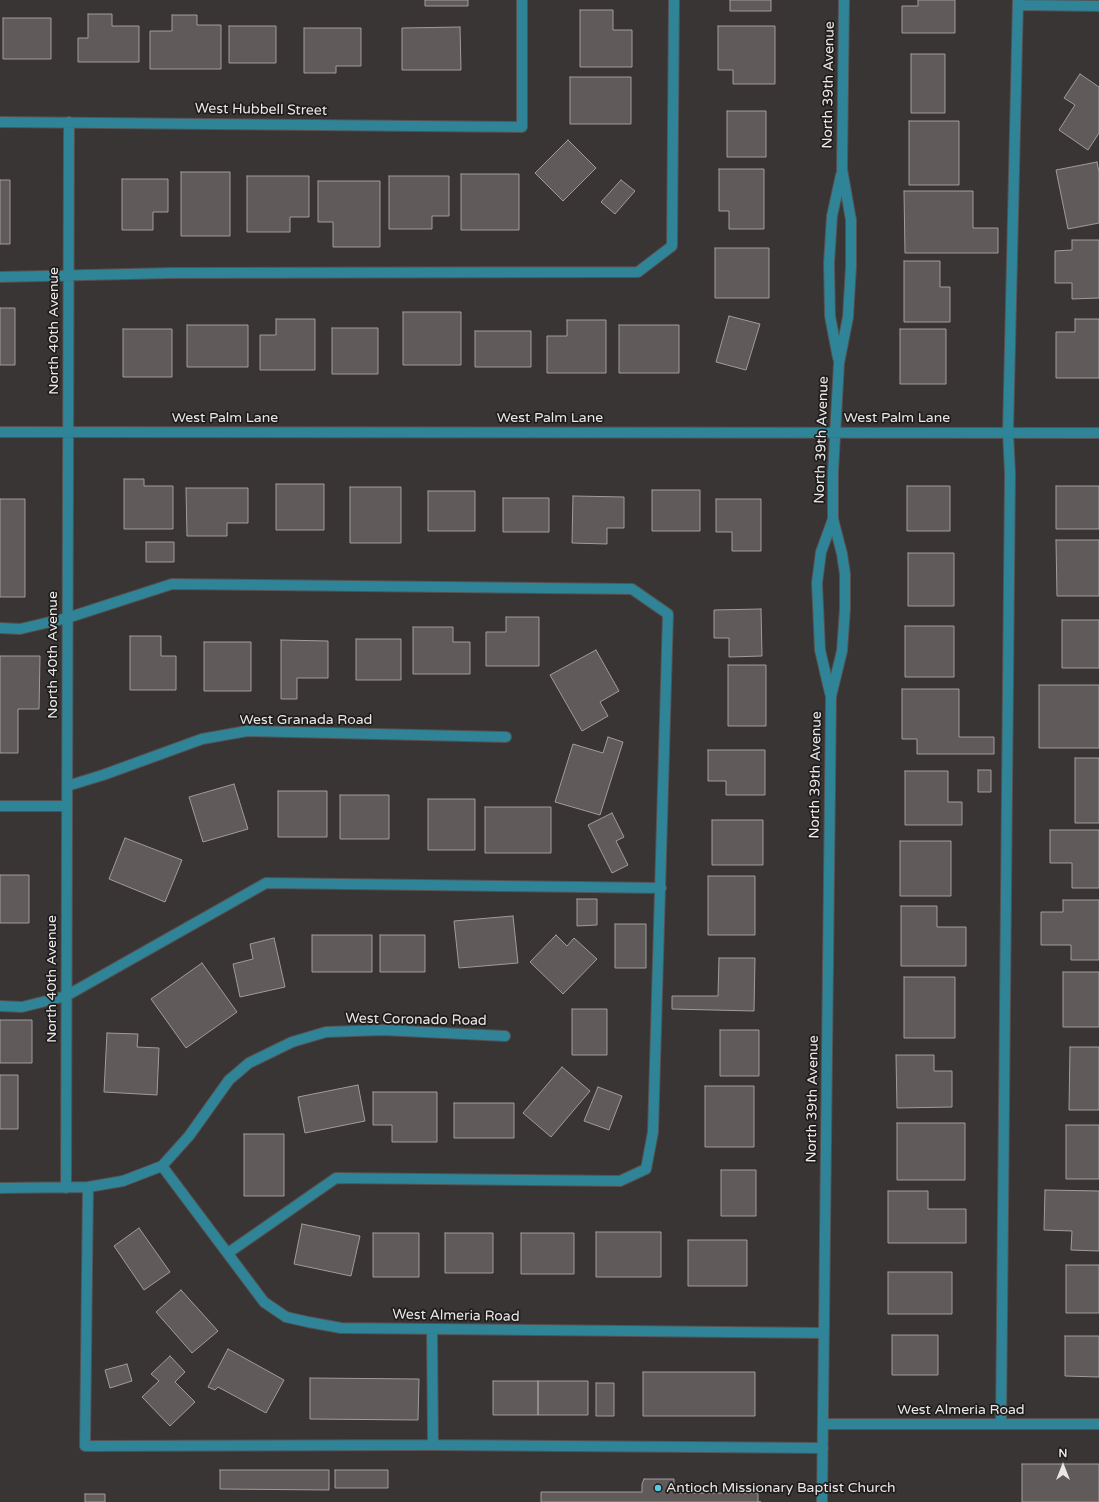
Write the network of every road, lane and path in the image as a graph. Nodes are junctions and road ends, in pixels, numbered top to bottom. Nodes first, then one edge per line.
1 (522, 0) edge
2 (674, 0) edge
3 (844, 0) edge
4 (1018, 3) edge
5 (1099, 6) edge
6 (0, 122) edge
7 (69, 122) junction
8 (842, 170) junction
9 (68, 276) junction
10 (0, 277) edge
11 (839, 363) junction
12 (0, 432) edge
13 (68, 432) junction
14 (836, 432) junction
15 (1008, 432) junction
16 (1099, 433) edge
17 (832, 519) junction
18 (68, 618) junction
19 (0, 628) edge
20 (831, 696) junction
21 (506, 737) dead end
22 (67, 786) junction
23 (0, 806) edge
24 (67, 806) junction
25 (661, 888) junction
26 (66, 996) junction
27 (0, 1006) edge
28 (504, 1036) dead end
29 (162, 1166) junction
30 (88, 1187) junction
31 (0, 1188) edge
32 (66, 1188) junction
33 (228, 1253) junction
34 (432, 1329) junction
35 (824, 1333) junction
36 (823, 1424) junction
37 (1001, 1424) junction
38 (1099, 1424) edge
39 (432, 1445) junction
40 (823, 1448) junction
41 (822, 1502) edge

1 - 7 street, West Hubbell Street
2 - 9 street
3 - 8 street, North 39th Avenue
4 - 5 street
4 - 15 street
6 - 7 street, West Hubbell Street
7 - 9 street, North 40th Avenue
8 - 11 street, North 39th Avenue
8 - 11 street, North 39th Avenue
9 - 10 street
9 - 13 street, North 40th Avenue
11 - 14 street, North 39th Avenue
12 - 13 street, West Palm Lane
13 - 14 street, West Palm Lane
13 - 18 street, North 40th Avenue
14 - 15 street, West Palm Lane
14 - 17 street, North 39th Avenue
15 - 16 street, West Palm Lane
15 - 37 street
17 - 20 street, North 39th Avenue
17 - 20 street, North 39th Avenue
18 - 19 street
18 - 22 street, North 40th Avenue
18 - 25 street
20 - 35 street, North 39th Avenue
21 - 22 street, West Granada Road
22 - 24 street, North 40th Avenue
23 - 24 street
24 - 26 street, North 40th Avenue
25 - 26 street
25 - 33 street
26 - 27 street
26 - 32 street, North 40th Avenue
28 - 29 street, West Coronado Road
29 - 30 street, West Coronado Road
29 - 33 street, West Almeria Road
30 - 32 street, West Coronado Road
30 - 39 street
31 - 32 street, West Coronado Road
33 - 34 street, West Almeria Road
34 - 35 street, West Almeria Road
34 - 39 street
35 - 36 street, North 39th Avenue
36 - 37 street, West Almeria Road
36 - 40 street, North 39th Avenue
37 - 38 street, West Almeria Road
39 - 40 street
40 - 41 street, North 39th Avenue

